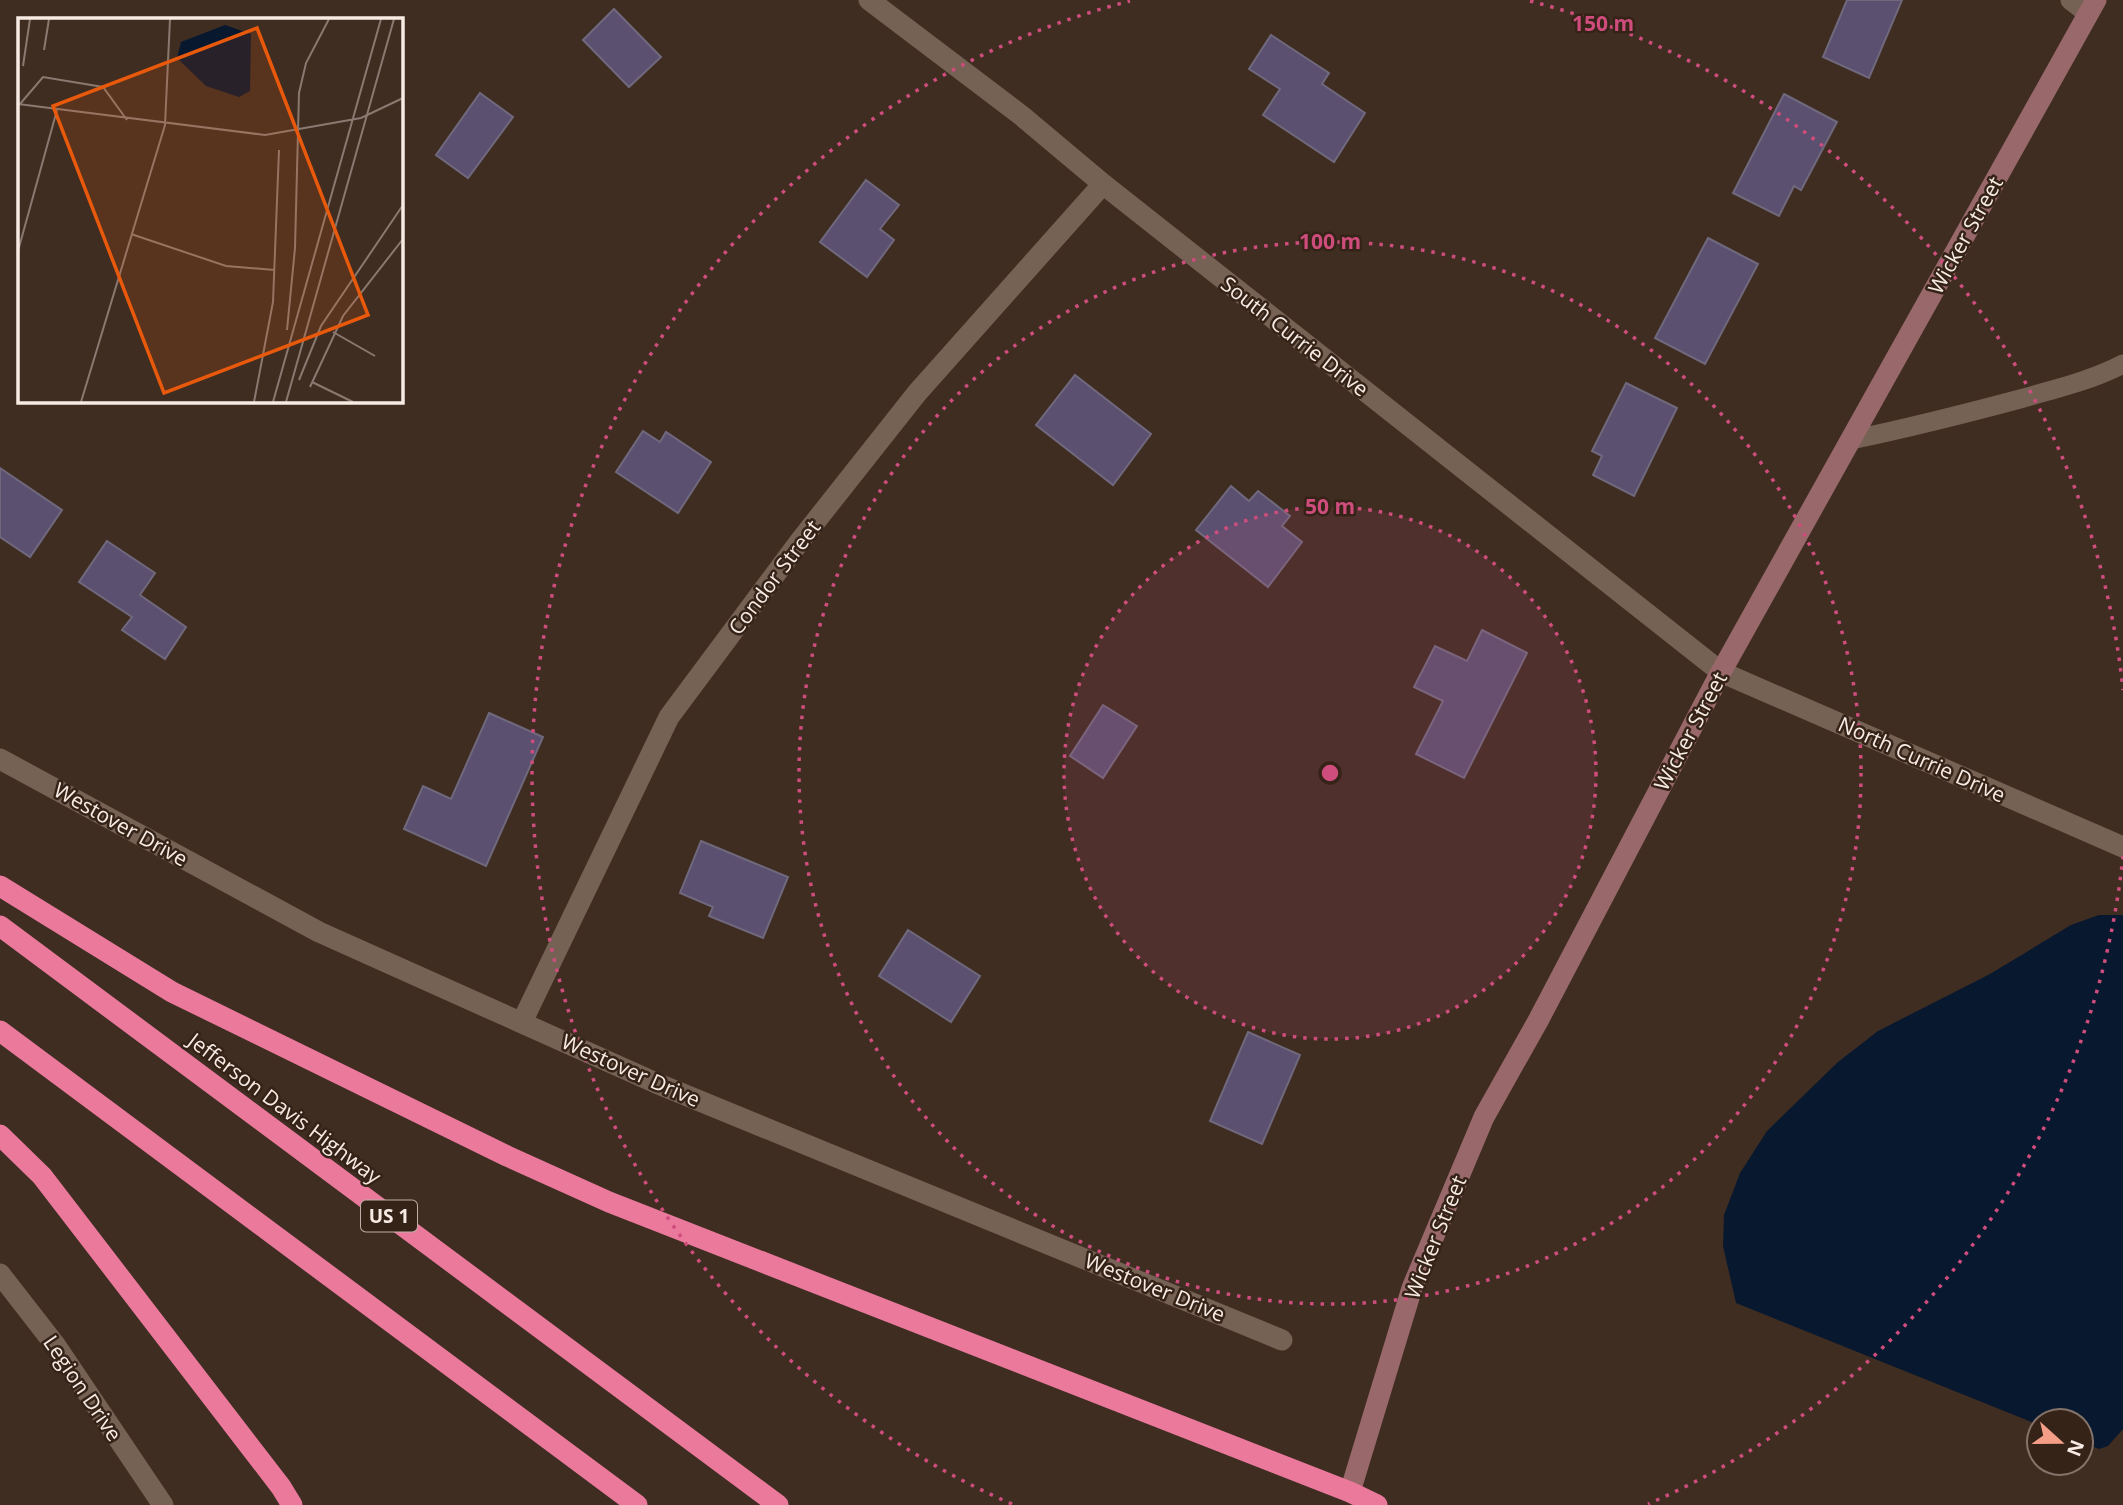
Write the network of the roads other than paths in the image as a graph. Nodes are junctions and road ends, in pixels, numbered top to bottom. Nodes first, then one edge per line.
1 (869, 0) edge
2 (2071, 0) edge
3 (2092, 7) edge
4 (1103, 184) junction
5 (2123, 364) edge
6 (1851, 440) junction
7 (1721, 672) junction
8 (0, 759) edge
9 (2123, 847) edge
10 (0, 886) edge
11 (0, 926) edge
12 (522, 1022) junction
13 (0, 1031) edge
14 (0, 1135) edge
15 (0, 1274) edge
16 (1282, 1340) dead end
17 (1350, 1492) junction
18 (163, 1505) edge
19 (292, 1505) edge
20 (637, 1505) edge
21 (778, 1505) edge
22 (1377, 1505) edge

1 - 4 street, South Currie Drive
2 - 3 street
3 - 6 main road, Wicker Street
4 - 7 street, South Currie Drive
4 - 12 street, Condor Street
5 - 6 lane
6 - 7 main road, Wicker Street
7 - 9 street, North Currie Drive
7 - 17 main road, Wicker Street
8 - 12 street, Westover Drive
10 - 17 highway
11 - 21 highway, Jefferson Davis Highway / US 1
12 - 16 street, Westover Drive
13 - 20 highway
14 - 19 highway
15 - 18 street, Legion Drive
17 - 22 highway

